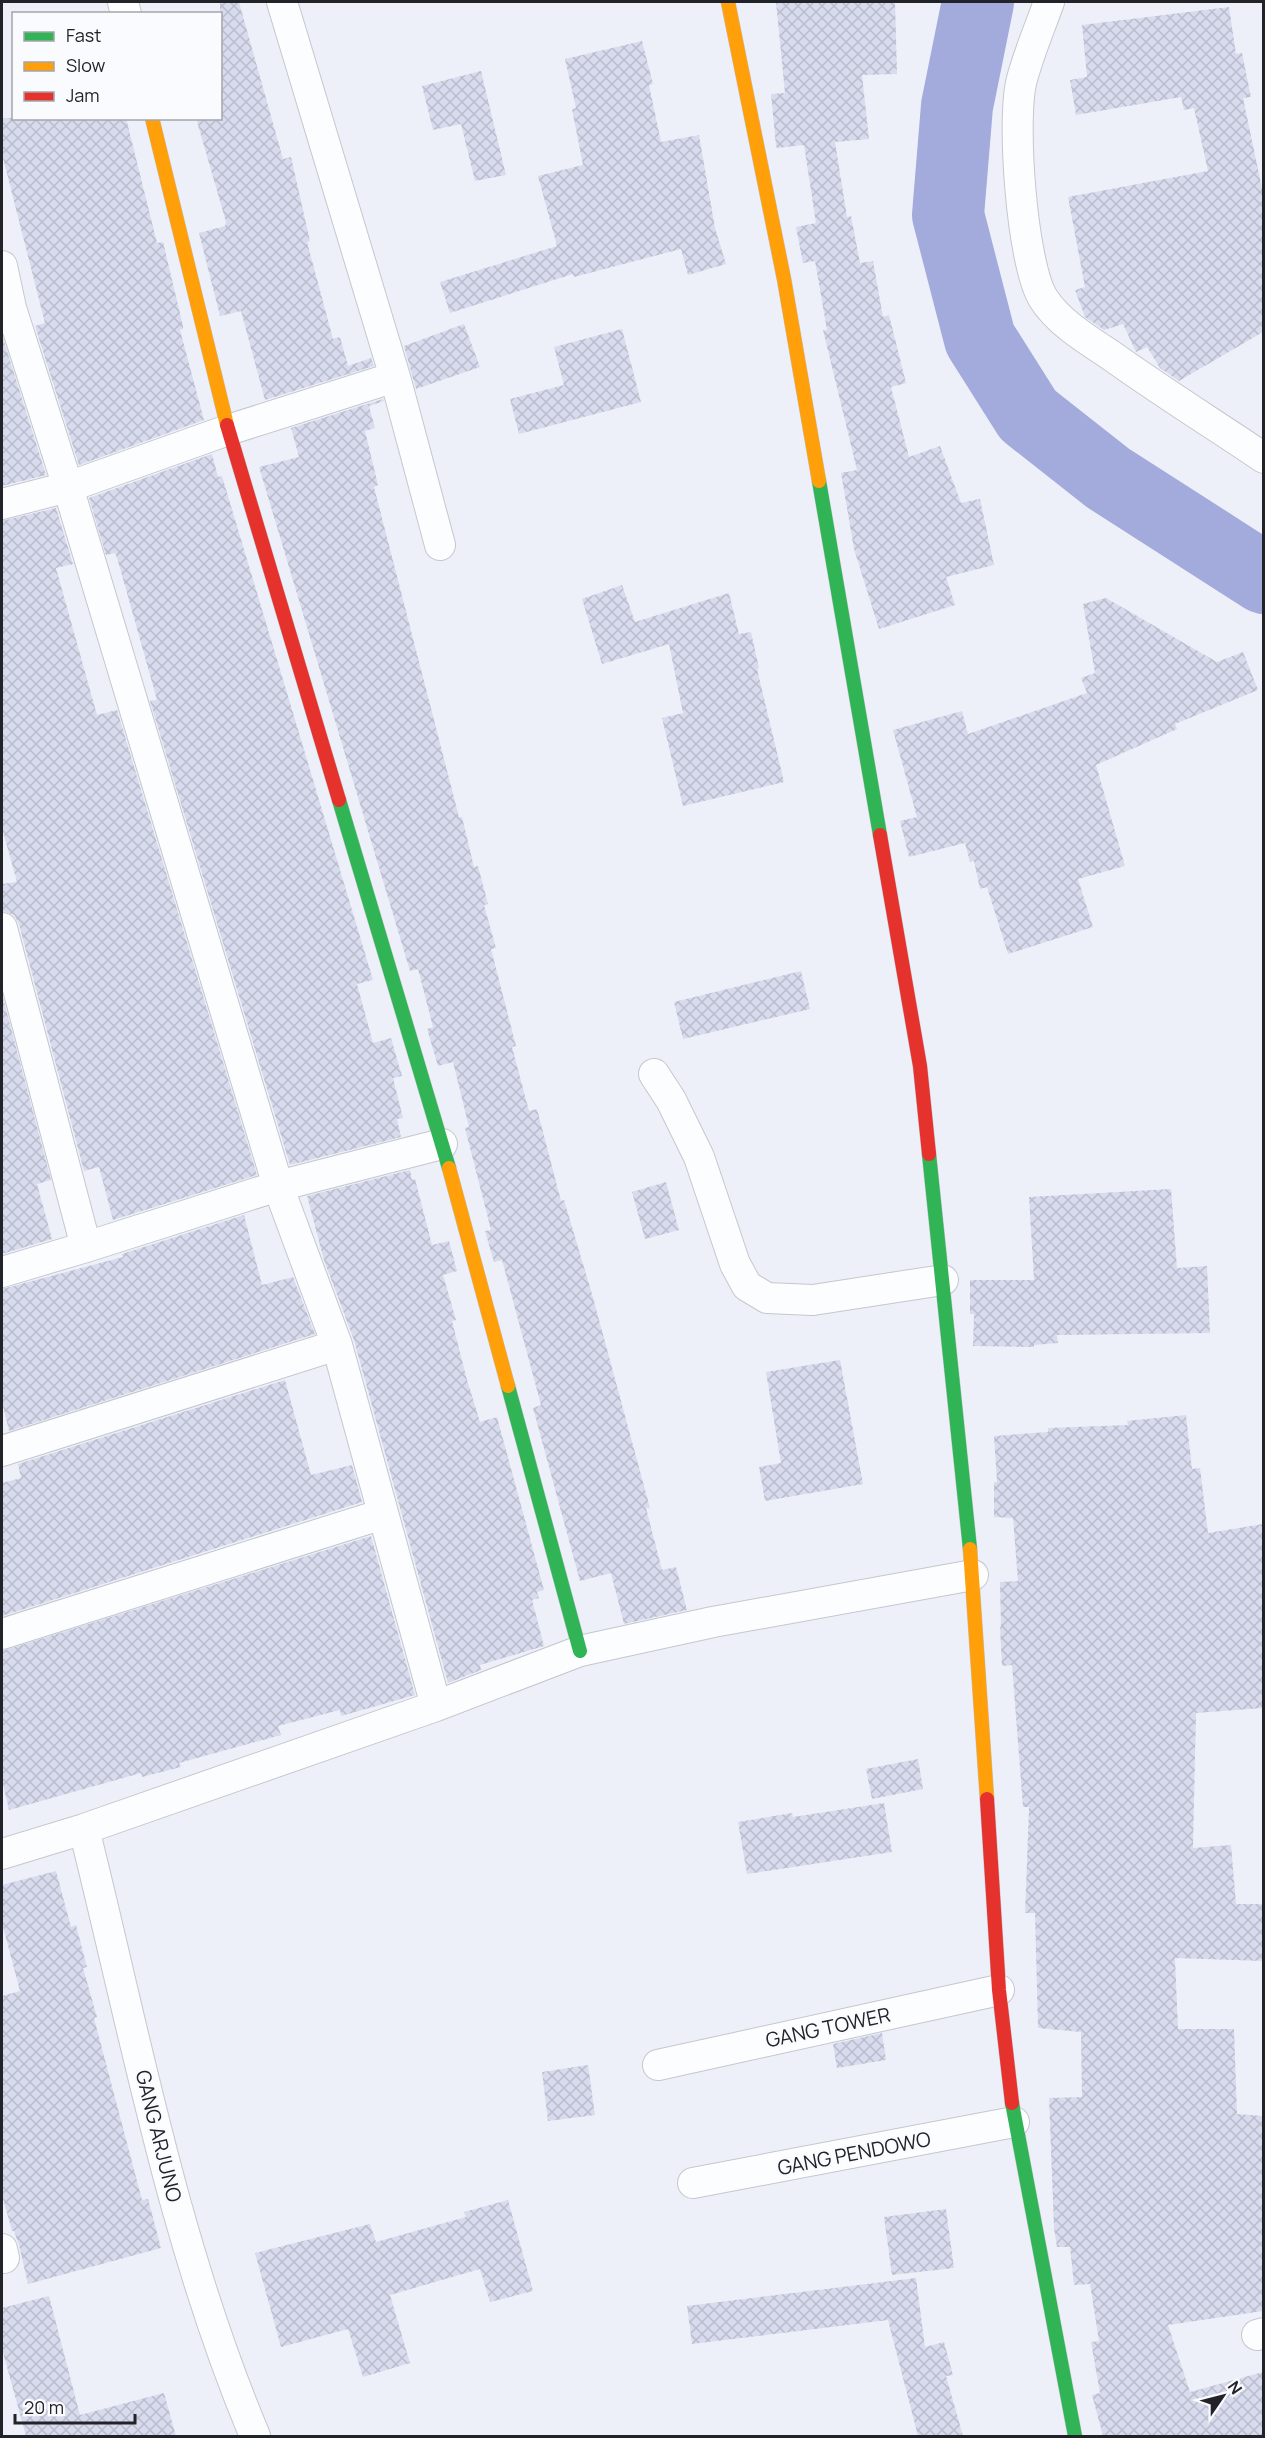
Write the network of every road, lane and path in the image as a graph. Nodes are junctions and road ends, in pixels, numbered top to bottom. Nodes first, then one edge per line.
1 (282, 2) edge
2 (728, 2) edge
3 (1049, 2) edge
4 (152, 120) edge
5 (2, 266) edge
6 (6, 309) edge
7 (395, 377) junction
8 (228, 430) junction
9 (1263, 458) edge
10 (68, 487) junction
11 (2, 504) edge
12 (440, 545) dead end
13 (2, 928) edge
14 (654, 1074) dead end
15 (442, 1144) junction
16 (278, 1186) junction
17 (87, 1247) junction
18 (2, 1272) edge
19 (943, 1280) junction
20 (338, 1345) junction
21 (2, 1451) edge
22 (383, 1514) junction
23 (973, 1575) junction
24 (2, 1634) edge
25 (580, 1651) junction
26 (436, 1707) junction
27 (84, 1829) junction
28 (2, 1854) edge
29 (999, 1990) junction
30 (658, 2065) dead end
31 (1014, 2122) junction
32 (693, 2183) dead end
33 (255, 2436) edge
34 (1075, 2436) edge

1 - 7 street
2 - 19 street
3 - 9 street
4 - 8 street
5 - 6 street
6 - 10 street
7 - 8 street
7 - 12 street
8 - 10 street
8 - 15 street
10 - 11 street
10 - 16 street
13 - 17 street
14 - 19 street
15 - 16 street
15 - 25 street
16 - 17 street
16 - 20 street
17 - 18 street
19 - 23 street
20 - 21 street
20 - 22 street
22 - 24 street
22 - 26 street
23 - 25 street
23 - 29 street
25 - 26 street
26 - 27 street
27 - 28 street
27 - 33 street, GANG ARJUNO
29 - 30 street, GANG TOWER
29 - 31 street
31 - 32 street, GANG PENDOWO
31 - 34 street

